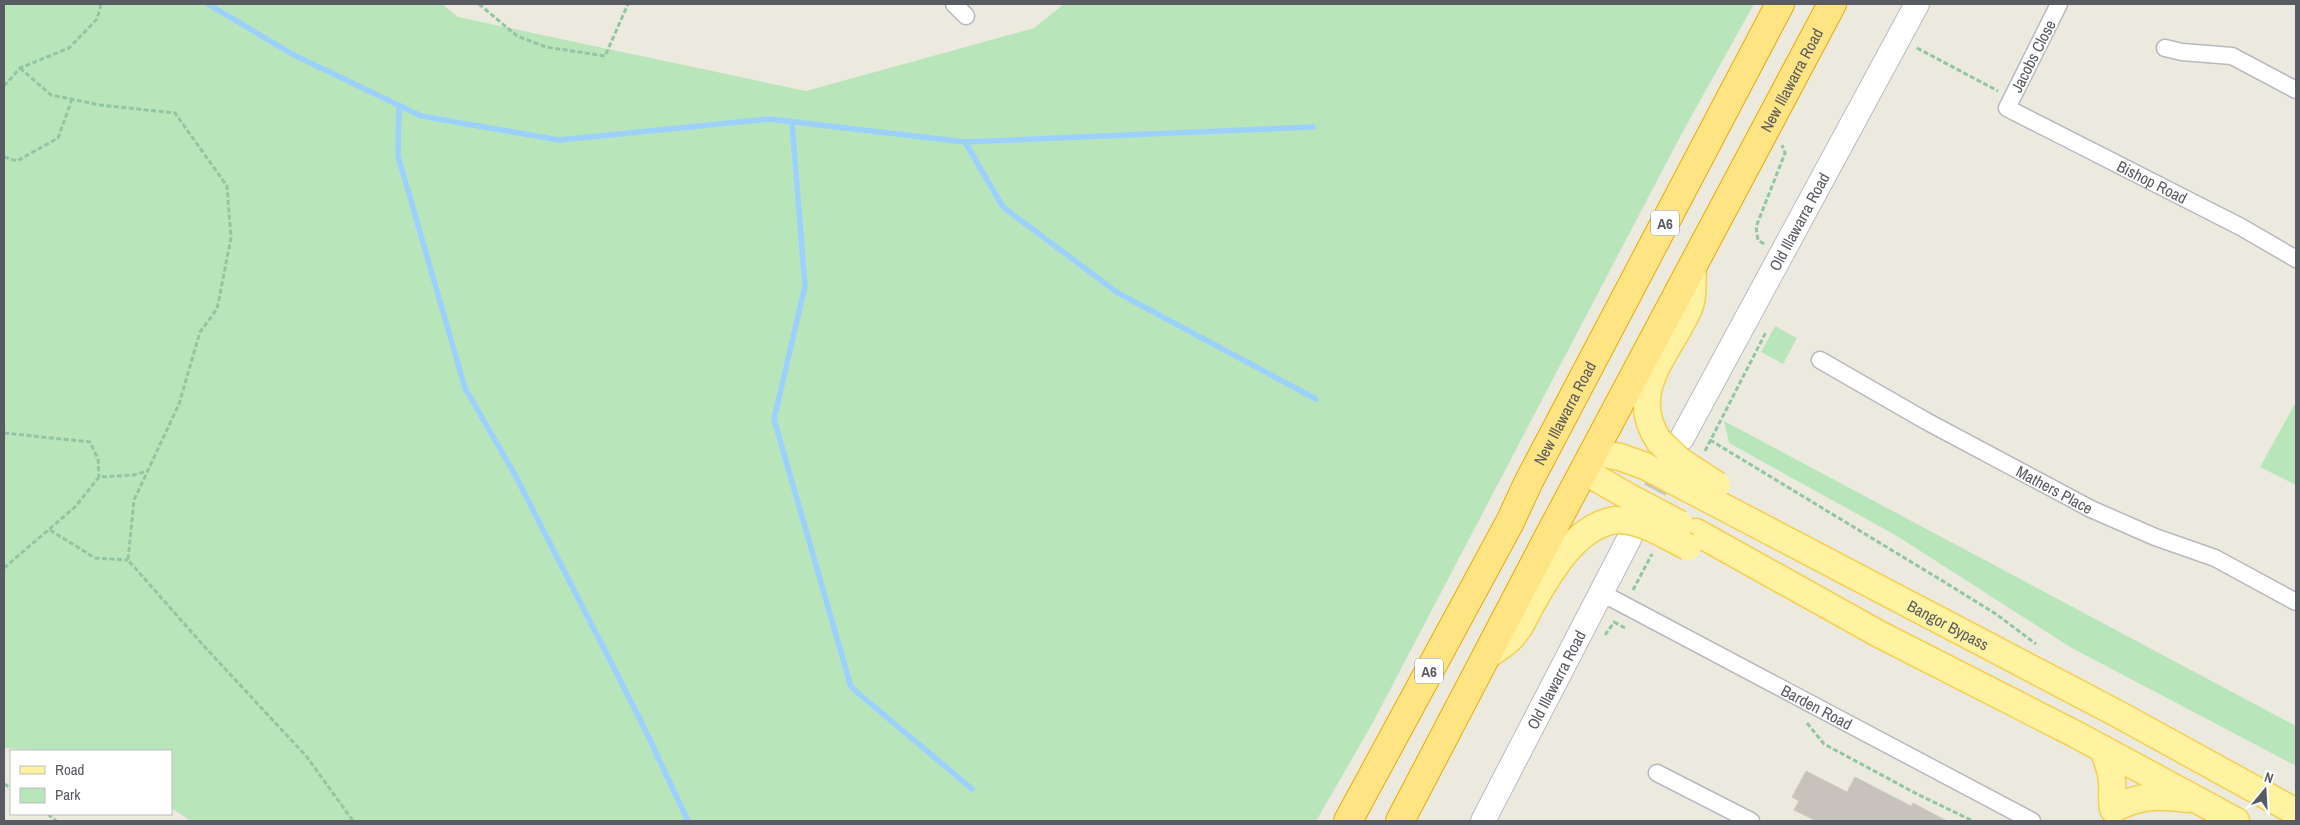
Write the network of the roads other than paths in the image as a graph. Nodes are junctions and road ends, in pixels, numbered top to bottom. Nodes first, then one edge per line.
1 (954, 4) edge
2 (1780, 4) edge
3 (1832, 4) edge
4 (1917, 4) edge
5 (2059, 4) edge
6 (966, 16) dead end
7 (2165, 48) dead end
8 (2296, 90) edge
9 (2009, 103) joint
10 (2296, 259) edge
11 (1693, 266) junction
12 (1820, 360) dead end
13 (1670, 440) junction
14 (1548, 447) junction
15 (1589, 461) junction
16 (1714, 493) junction
17 (1623, 530) junction
18 (1692, 539) junction
19 (1600, 596) junction
20 (2296, 602) edge
21 (1487, 656) junction
22 (2103, 749) junction
23 (1657, 772) dead end
24 (2196, 800) junction
25 (2296, 812) edge
26 (2109, 815) edge
27 (1348, 821) edge
28 (1400, 821) edge
29 (1483, 821) edge
30 (1751, 821) edge
31 (2032, 821) edge
32 (2236, 821) edge

1 - 6 street
2 - 14 highway, New Illawarra Road / A6
3 - 11 highway, New Illawarra Road
4 - 13 street, Old Illawarra Road
5 - 9 street, Jacobs Close
7 - 8 street
9 - 10 street, Bishop Road
11 - 13 main road
11 - 15 highway, New Illawarra Road
12 - 20 street, Mathers Place
13 - 16 main road, bridge
14 - 15 highway
14 - 27 highway, New Illawarra Road / A6
15 - 16 main road, Bangor Bypass, bridge
15 - 18 main road, bridge
15 - 21 highway, New Illawarra Road
16 - 25 main road, Bangor Bypass
17 - 18 main road, bridge
17 - 19 street, Old Illawarra Road
17 - 21 main road
18 - 22 main road
19 - 29 street, Old Illawarra Road
19 - 31 street, Barden Road
21 - 28 highway, New Illawarra Road
22 - 24 main road
22 - 26 main road
23 - 30 street
24 - 26 main road
24 - 32 main road

